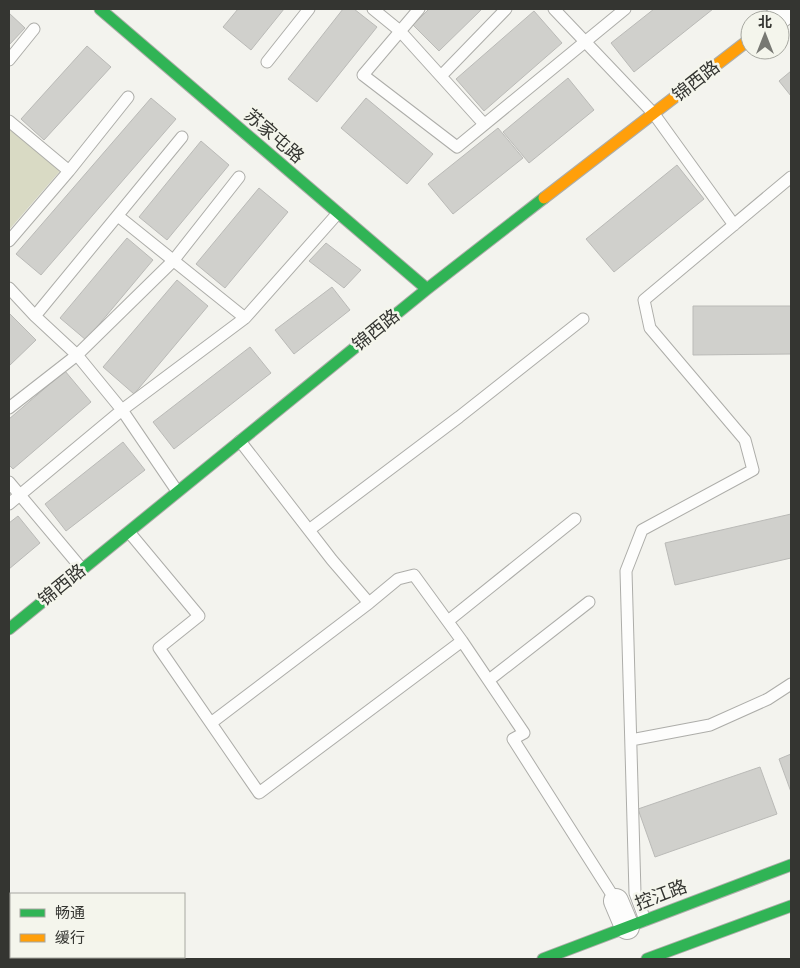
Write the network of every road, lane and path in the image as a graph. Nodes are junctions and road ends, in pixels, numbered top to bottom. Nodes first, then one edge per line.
1 (100, 9) edge
2 (309, 9) edge
3 (373, 9) edge
4 (419, 9) edge
5 (506, 9) edge
6 (554, 9) edge
7 (625, 9) edge
8 (34, 29) dead end
9 (400, 31) junction
10 (585, 42) junction
11 (740, 47) edge
12 (9, 60) edge
13 (267, 62) dead end
14 (441, 76) junction
15 (128, 97) dead end
16 (654, 114) junction
17 (9, 121) edge
18 (484, 124) junction
19 (182, 138) dead end
20 (70, 171) junction
21 (239, 177) dead end
22 (791, 177) edge
23 (338, 213) junction
24 (118, 216) junction
25 (734, 225) junction
26 (9, 241) edge
27 (173, 261) junction
28 (427, 289) junction
29 (9, 290) edge
30 (35, 316) junction
31 (245, 318) junction
32 (584, 319) dead end
33 (76, 355) junction
34 (9, 408) edge
35 (122, 410) junction
36 (240, 441) junction
37 (9, 482) edge
38 (177, 492) junction
39 (20, 495) junction
40 (9, 504) edge
41 (575, 519) dead end
42 (309, 530) junction
43 (129, 531) junction
44 (82, 569) junction
45 (589, 602) dead end
46 (369, 603) junction
47 (448, 621) junction
48 (9, 629) edge
49 (462, 640) junction
50 (489, 680) junction
51 (791, 684) edge
52 (211, 723) junction
53 (631, 740) junction
54 (791, 865) edge
55 (616, 901) joint
56 (791, 906) edge
57 (636, 924) junction
58 (543, 959) edge
59 (647, 959) edge

1 - 23 street, 苏家屯路
2 - 13 lane
3 - 9 lane
4 - 9 lane
5 - 14 lane
6 - 10 lane
7 - 10 lane
8 - 12 lane
9 - 14 lane
9 - 18 lane
10 - 16 lane
10 - 18 lane
11 - 16 street, 锦西路
14 - 18 lane
15 - 20 lane
16 - 25 lane
16 - 28 street, 锦西路
17 - 20 lane
19 - 24 lane
20 - 26 lane
21 - 27 lane
22 - 25 lane
23 - 28 street, 苏家屯路
23 - 31 lane
24 - 27 lane
24 - 30 lane
25 - 53 lane
27 - 31 lane
27 - 33 lane
28 - 36 street, 锦西路
29 - 30 lane
30 - 33 lane
31 - 35 lane
32 - 42 lane
33 - 34 lane
33 - 35 lane
35 - 38 lane
35 - 39 lane
36 - 38 street, 锦西路
36 - 42 lane
37 - 39 lane
38 - 43 street, 锦西路
39 - 40 lane
39 - 44 lane
41 - 47 lane
42 - 46 lane
43 - 44 street, 锦西路
43 - 52 lane
44 - 48 street, 锦西路
45 - 50 lane
46 - 47 lane
46 - 52 lane
47 - 49 lane
49 - 50 lane
49 - 52 lane
50 - 55 lane
51 - 53 lane
53 - 57 lane
54 - 57 street, 控江路
55 - 57 street
56 - 59 street
57 - 58 street, 控江路

